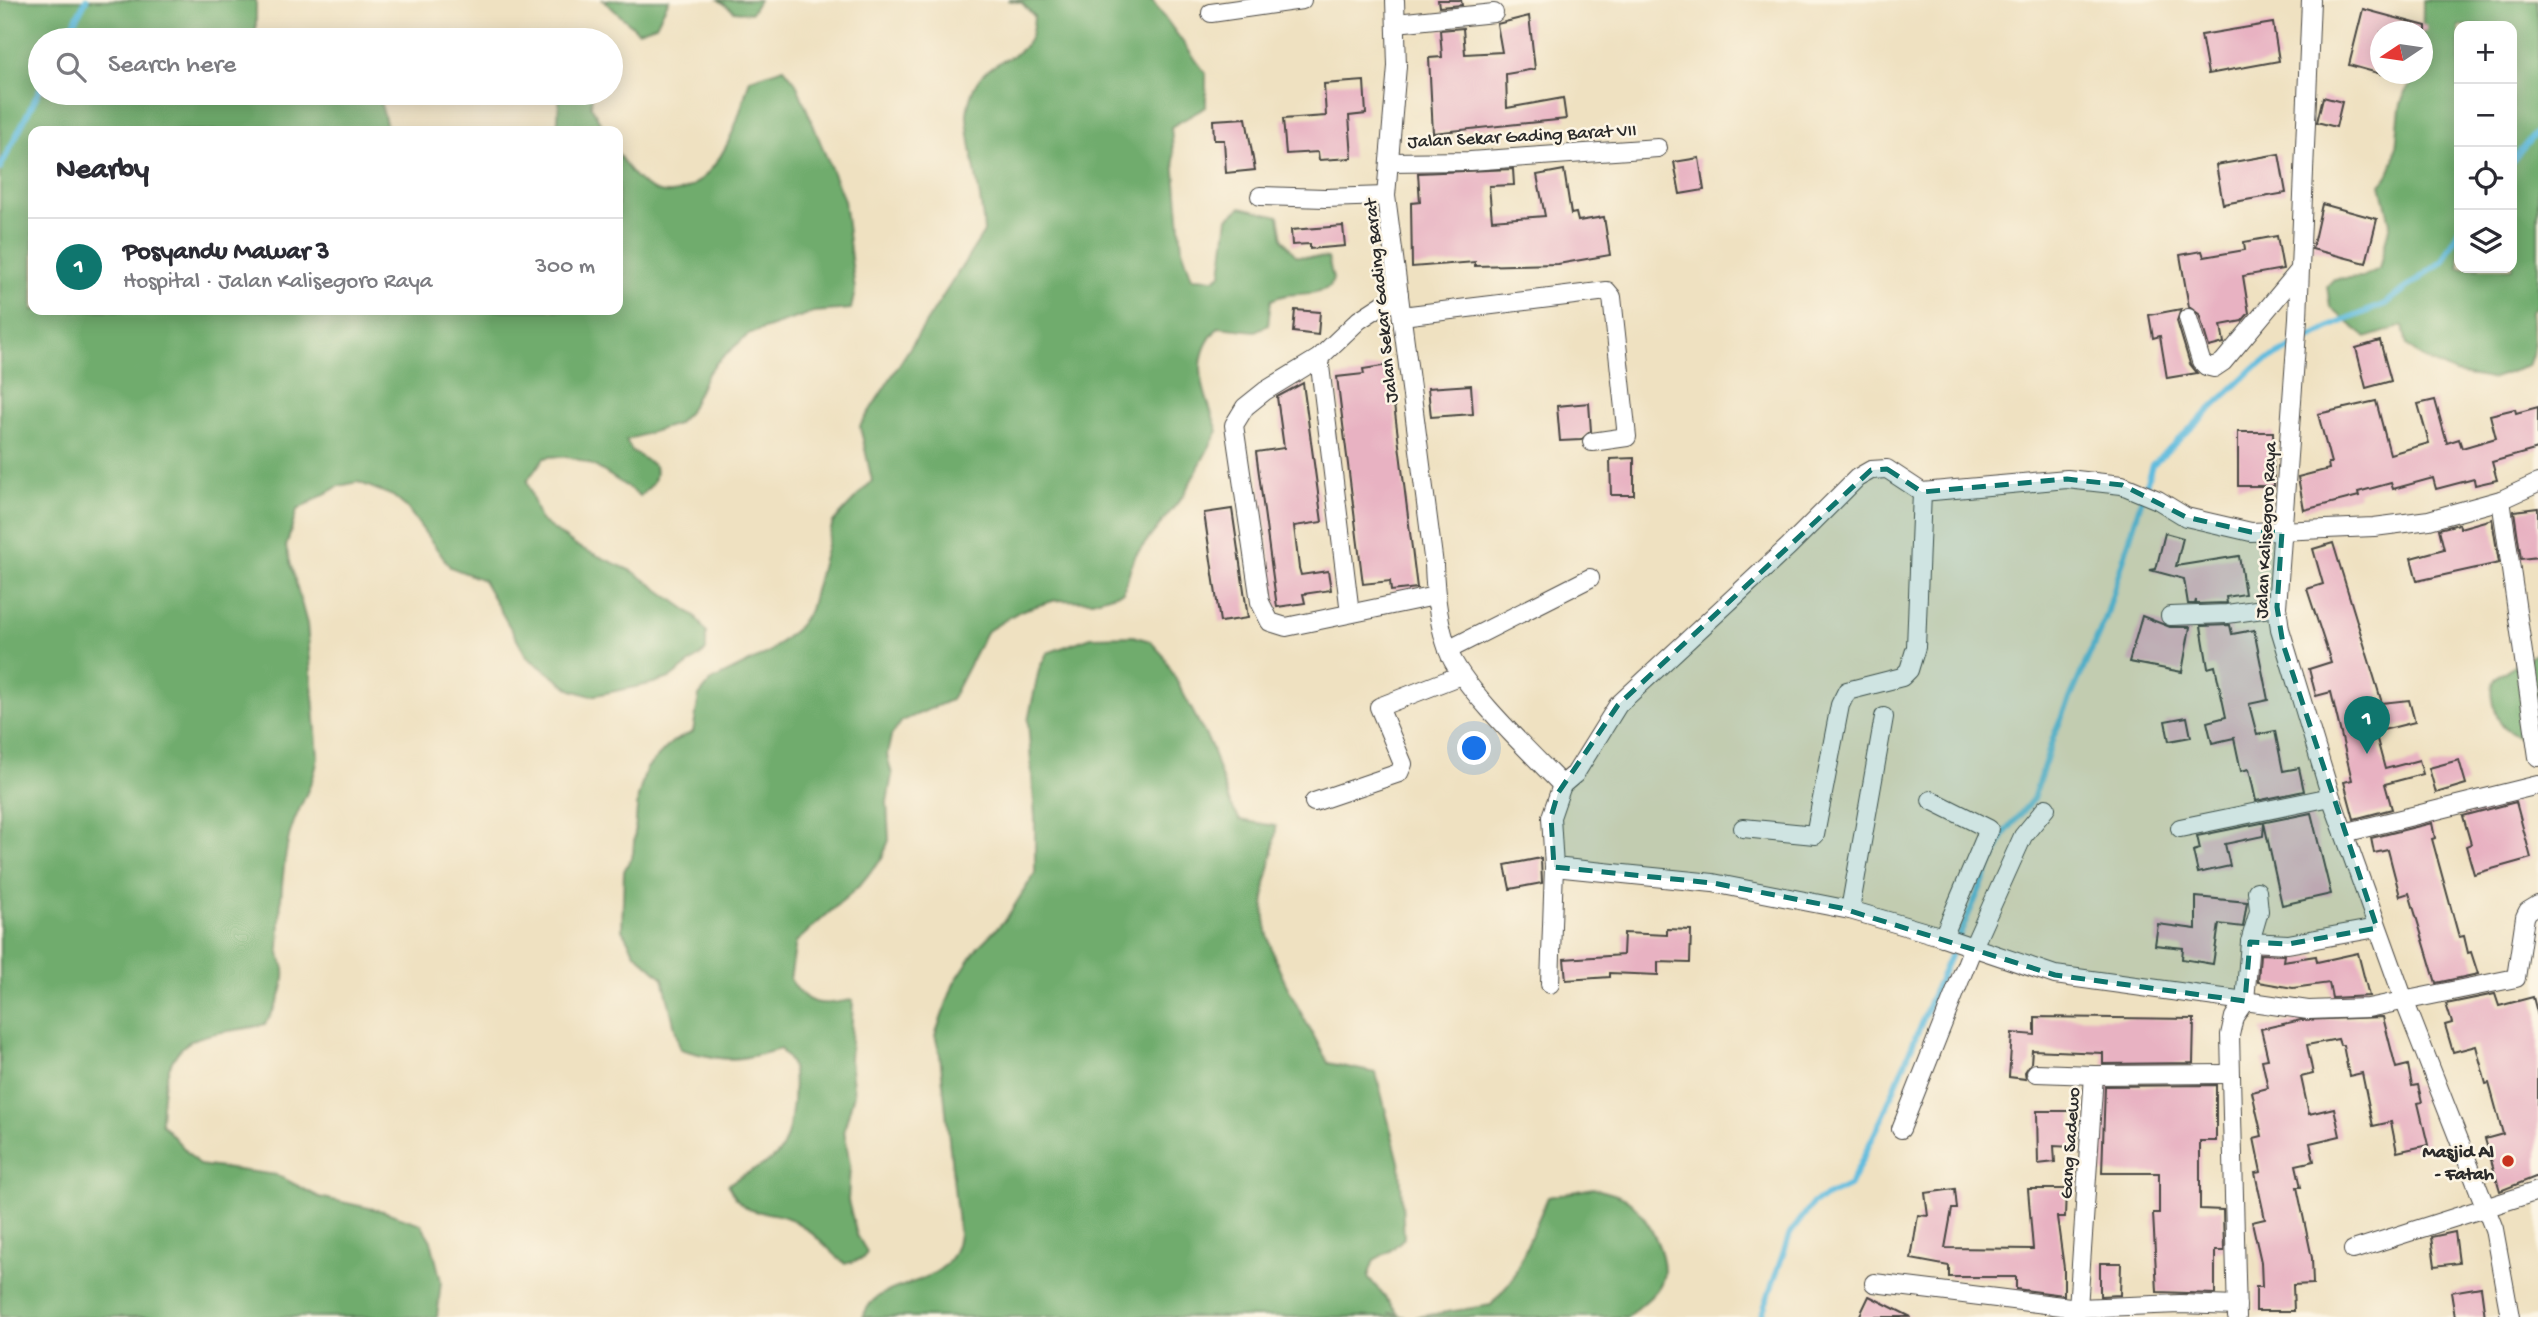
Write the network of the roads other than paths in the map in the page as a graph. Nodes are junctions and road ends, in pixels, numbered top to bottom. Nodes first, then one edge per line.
1 (1302, 0) edge
2 (1395, 0) edge
3 (2311, 0) edge
4 (1211, 13) dead end
5 (1494, 13) dead end
6 (1396, 23) junction
7 (1658, 148) dead end
8 (1389, 162) junction
9 (1260, 196) dead end
10 (1386, 196) junction
11 (2299, 271) junction
12 (1399, 293) junction
13 (1402, 316) junction
14 (2188, 318) dead end
15 (1318, 358) junction
16 (1592, 442) dead end
17 (2538, 483) edge
18 (1922, 492) junction
19 (2501, 500) junction
20 (2282, 532) junction
21 (1590, 578) dead end
22 (1435, 596) junction
23 (2277, 607) junction
24 (1350, 613) junction
25 (2170, 616) dead end
26 (1448, 650) junction
27 (1461, 675) junction
28 (1884, 717) dead end
29 (2538, 757) edge
30 (1562, 785) junction
31 (2538, 785) edge
32 (2330, 797) junction
33 (1931, 800) dead end
34 (1314, 802) dead end
35 (2046, 808) dead end
36 (1743, 828) dead end
37 (2180, 828) dead end
38 (2344, 833) junction
39 (1554, 867) junction
40 (2257, 891) dead end
41 (2538, 905) edge
42 (1850, 910) junction
43 (2377, 928) junction
44 (1947, 938) junction
45 (2250, 942) junction
46 (1972, 947) junction
47 (1550, 984) dead end
48 (2404, 1000) junction
49 (2245, 1001) junction
50 (2036, 1073) dead end
51 (2229, 1074) junction
52 (2094, 1075) junction
53 (1901, 1129) dead end
54 (2538, 1191) edge
55 (2485, 1206) junction
56 (2353, 1250) dead end
57 (1874, 1283) dead end
58 (2078, 1308) junction
59 (2029, 1311) edge
60 (2133, 1312) edge
61 (2237, 1312) edge
62 (2510, 1317) edge

1 - 4 street
2 - 6 street, Jalan Sekar Gading Barat
3 - 11 street, Jalan Kalisegoro Raya
5 - 6 street
6 - 8 street, Jalan Sekar Gading Barat
7 - 8 street, Jalan Sekar Gading Barat VII
8 - 10 street, Jalan Sekar Gading Barat
9 - 10 street
10 - 12 street, Jalan Sekar Gading Barat
11 - 14 street
11 - 20 street, Jalan Kalisegoro Raya
12 - 13 street, Jalan Sekar Gading Barat
12 - 15 street
13 - 16 street
13 - 22 street, Jalan Sekar Gading Barat
15 - 24 street
15 - 24 street
17 - 19 street
18 - 20 street
18 - 30 street
18 - 36 street
19 - 20 street
19 - 29 street
20 - 23 street, Jalan Kalisegoro Raya
21 - 26 street
22 - 24 street
22 - 26 street, Jalan Sekar Gading Barat
23 - 25 street
23 - 32 street, Jalan Kalisegoro Raya
26 - 27 street, Jalan Sekar Gading Barat
27 - 30 street, Jalan Sekar Gading Barat
27 - 34 street
28 - 42 street
30 - 39 street
31 - 38 street
32 - 37 street
32 - 38 street, Jalan Kalisegoro Raya
33 - 44 street
35 - 46 street
38 - 43 street, Jalan Kalisegoro Raya
39 - 42 street
39 - 47 street
40 - 45 street
41 - 48 street
42 - 44 street
43 - 45 street
43 - 48 street, Jalan Kalisegoro Raya
44 - 46 street
45 - 49 street
46 - 49 street
46 - 53 street
48 - 49 street
48 - 55 street, Jalan Kalisegoro Raya
49 - 51 street
50 - 52 street
51 - 52 street, Gang Sadewo
51 - 61 street
52 - 58 street, Gang Sadewo
54 - 55 street
55 - 56 street
55 - 62 street, Jalan Kalisegoro Raya
57 - 59 street
58 - 59 street
58 - 60 street
60 - 61 street

